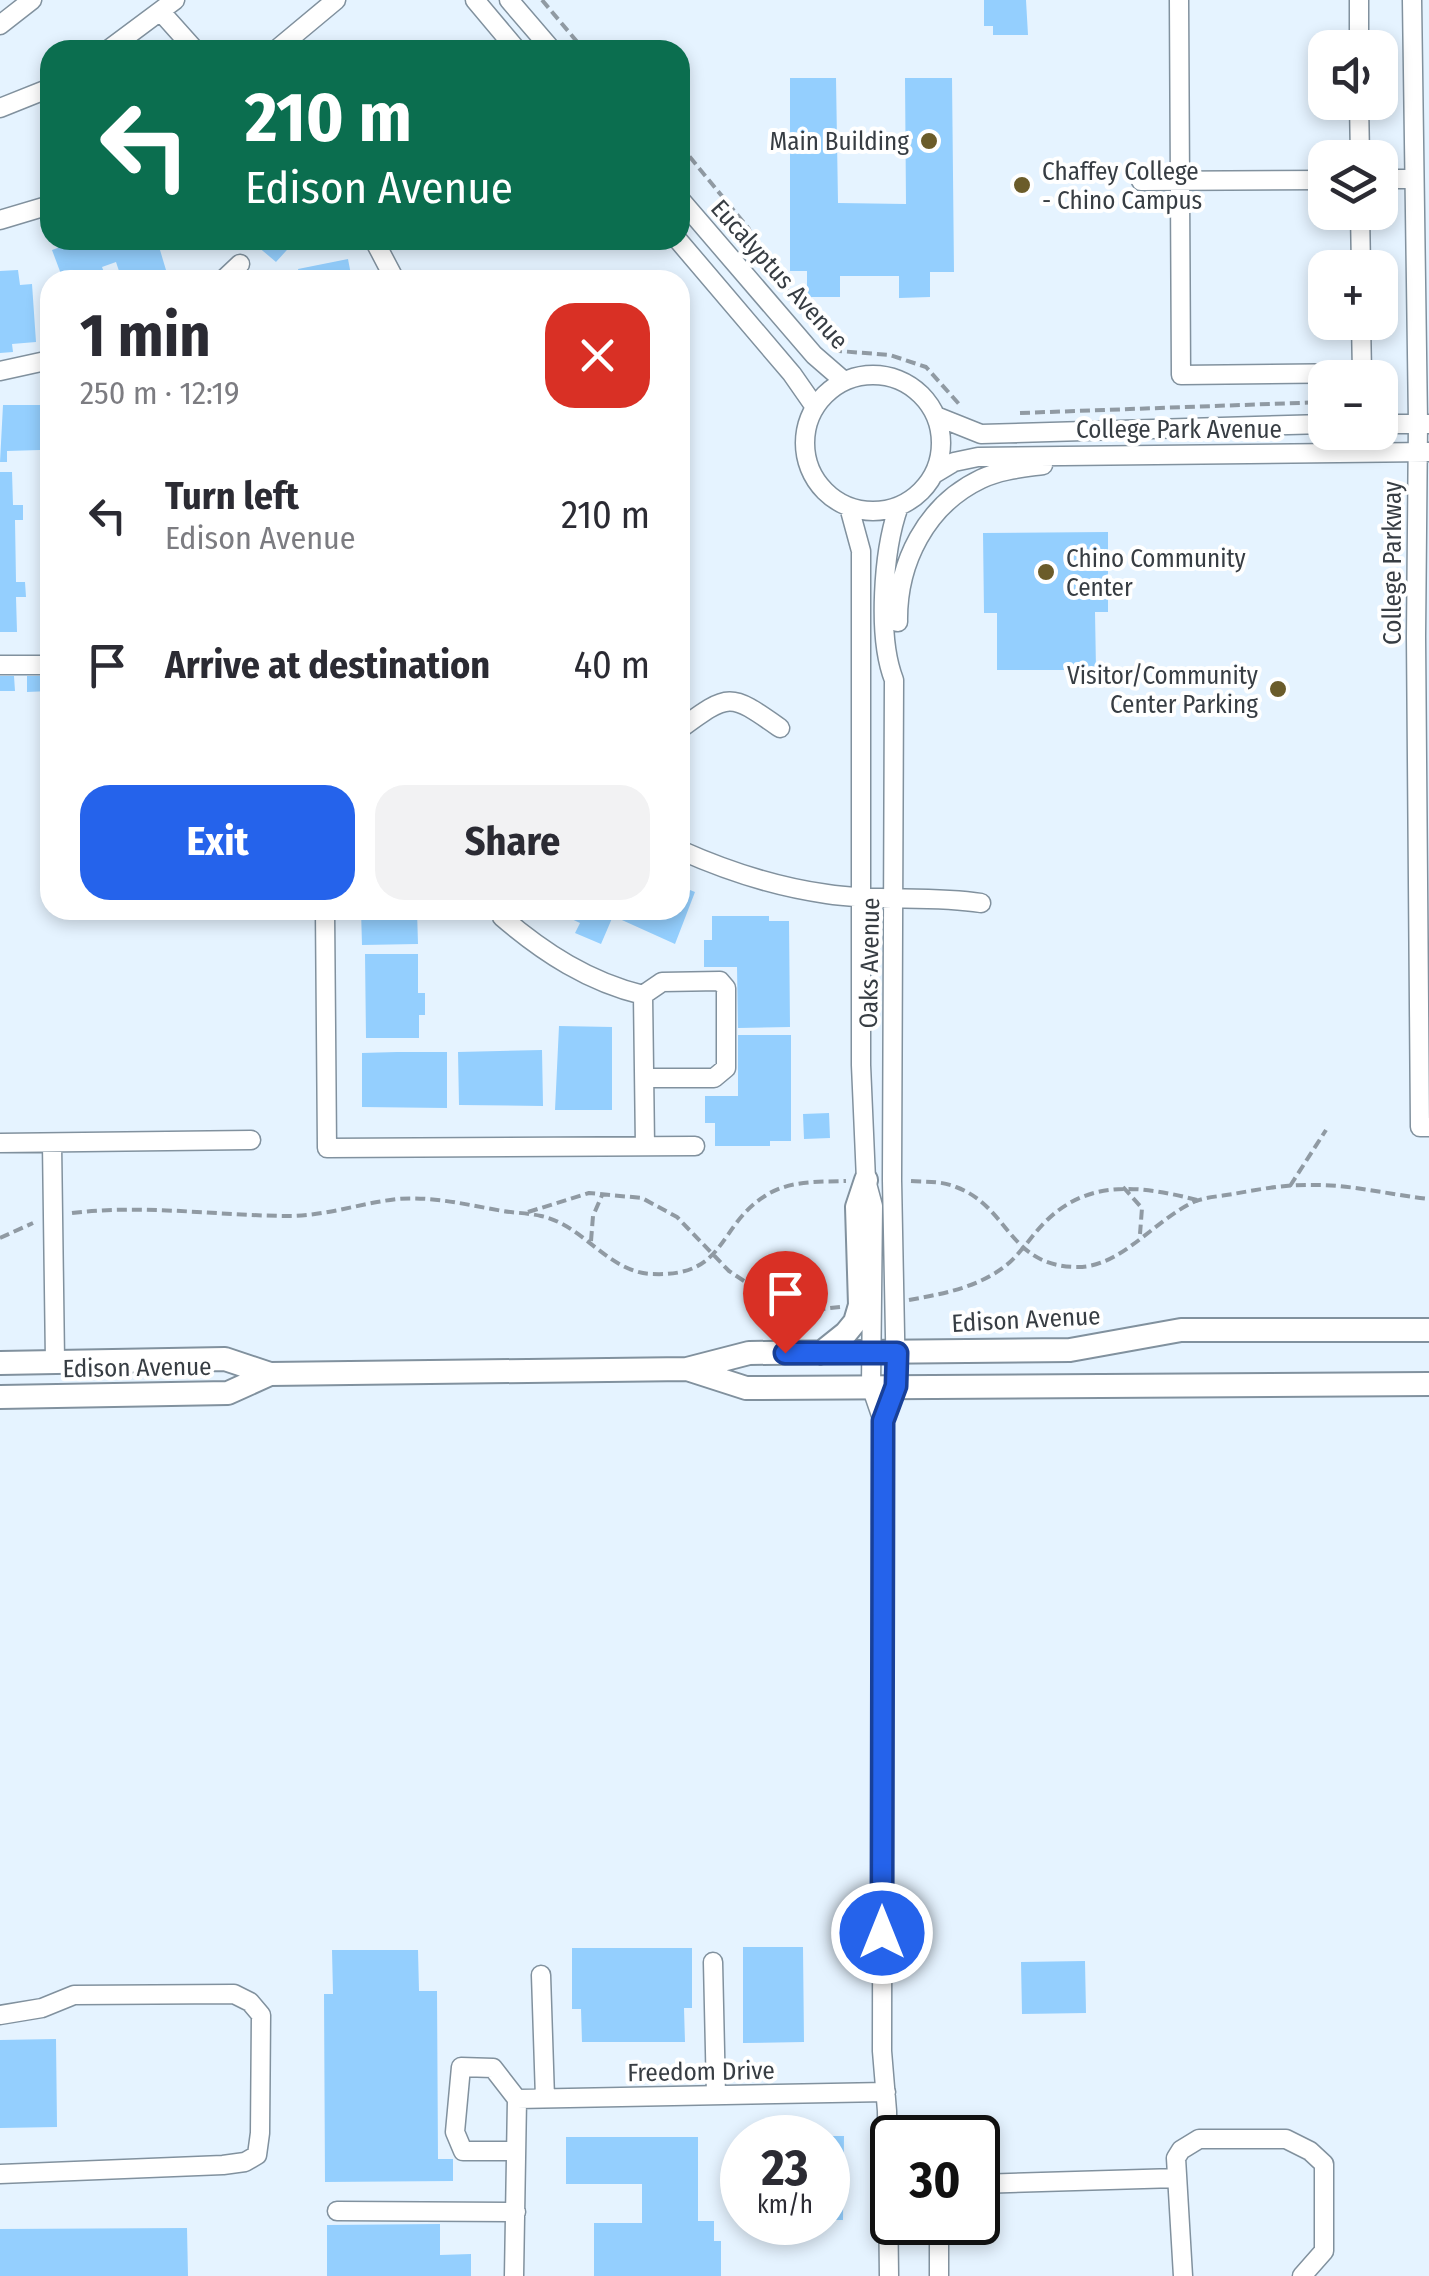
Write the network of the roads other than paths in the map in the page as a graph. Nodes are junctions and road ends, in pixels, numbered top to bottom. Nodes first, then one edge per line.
1 (32, 0) edge
2 (336, 0) edge
3 (474, 0) edge
4 (509, 0) edge
5 (1179, 0) edge
6 (1359, 0) edge
7 (1412, 0) edge
8 (168, 6) edge
9 (0, 25) edge
10 (1359, 30) edge
11 (122, 40) edge
12 (188, 40) edge
13 (288, 40) edge
14 (508, 40) edge
15 (543, 40) edge
16 (40, 92) edge
17 (0, 108) edge
18 (1398, 179) edge
19 (1413, 179) junction
20 (1308, 180) edge
21 (1141, 181) dead end
22 (1180, 181) junction
23 (40, 209) edge
24 (690, 211) edge
25 (0, 220) edge
26 (687, 250) edge
27 (240, 264) dead end
28 (234, 270) edge
29 (1361, 340) edge
30 (40, 362) edge
31 (0, 371) edge
32 (844, 381) junction
33 (814, 407) junction
34 (936, 416) junction
35 (1308, 424) edge
36 (1398, 424) edge
37 (1424, 424) edge
38 (1424, 452) edge
39 (1147, 454) junction
40 (934, 474) junction
41 (899, 506) junction
42 (849, 507) junction
43 (40, 665) edge
44 (0, 666) edge
45 (894, 680) junction
46 (690, 722) edge
47 (780, 728) dead end
48 (690, 854) edge
49 (860, 896) junction
50 (894, 898) junction
51 (981, 903) dead end
52 (324, 920) edge
53 (509, 920) edge
54 (643, 995) junction
55 (644, 1078) junction
56 (1425, 1127) edge
57 (251, 1140) dead end
58 (0, 1143) edge
59 (52, 1143) junction
60 (645, 1146) junction
61 (695, 1146) dead end
62 (866, 1180) junction
63 (1429, 1330) edge
64 (821, 1353) junction
65 (897, 1353) junction
66 (870, 1354) junction
67 (55, 1361) junction
68 (0, 1363) edge
69 (688, 1369) junction
70 (270, 1374) junction
71 (1429, 1384) edge
72 (871, 1386) junction
73 (896, 1386) junction
74 (0, 1397) edge
75 (883, 1421) junction
76 (714, 1962) dead end
77 (542, 1975) dead end
78 (0, 2015) edge
79 (886, 2092) junction
80 (716, 2095) junction
81 (544, 2098) junction
82 (518, 2099) junction
83 (887, 2115) edge
84 (516, 2152) junction
85 (0, 2174) edge
86 (1177, 2178) junction
87 (1000, 2183) edge
88 (337, 2211) dead end
89 (516, 2212) junction
90 (889, 2245) edge
91 (939, 2245) edge
92 (514, 2276) edge
93 (888, 2276) edge
94 (940, 2276) edge
95 (1183, 2276) edge
96 (1302, 2276) edge

1 - 9 street
2 - 13 street
3 - 14 street
4 - 15 street
5 - 22 street
6 - 10 street
7 - 19 street, College Parkway
8 - 11 street
8 - 12 street
16 - 17 street
18 - 19 street
19 - 37 street, College Parkway
20 - 22 street
21 - 22 street
22 - 29 street
23 - 25 street
24 - 32 street, Eucalyptus Avenue
26 - 33 street
27 - 28 street
30 - 31 street
32 - 33 street
32 - 34 street
33 - 42 street
34 - 35 street, College Park Avenue
34 - 40 street
36 - 37 street
37 - 38 street, College Parkway
38 - 39 street, College Park Avenue
38 - 56 street, College Parkway
39 - 40 street, College Park Avenue
39 - 45 street
40 - 41 street
41 - 42 street
41 - 45 street, Oaks Avenue
42 - 49 street, Oaks Avenue
43 - 44 street
45 - 50 street, Oaks Avenue
46 - 47 street
48 - 49 street
49 - 50 street
49 - 62 street, Oaks Avenue
50 - 51 street
50 - 65 street, Oaks Avenue
52 - 60 street
53 - 54 street
54 - 55 street
54 - 55 street
55 - 60 street
57 - 59 street
58 - 59 street
59 - 67 street
60 - 61 street
62 - 64 main road
62 - 66 street, Oaks Avenue
63 - 65 main road, Edison Avenue
64 - 66 main road, Edison Avenue
64 - 69 main road, Edison Avenue
65 - 66 main road, Edison Avenue
65 - 73 street, Oaks Avenue
66 - 72 street, Oaks Avenue
67 - 68 main road, Edison Avenue
67 - 70 main road, Edison Avenue
69 - 70 main road, Edison Avenue
69 - 72 main road, Edison Avenue
70 - 74 main road, Edison Avenue
71 - 73 main road, Edison Avenue
72 - 73 main road, Edison Avenue
72 - 75 street, Oaks Avenue
73 - 75 street, Oaks Avenue
75 - 79 street, Oaks Avenue
76 - 80 street
77 - 81 street
78 - 85 street
79 - 80 street, Freedom Drive
79 - 83 street, Oaks Avenue
80 - 81 street, Freedom Drive
81 - 82 street, Freedom Drive
82 - 84 street
82 - 84 street
84 - 89 street
86 - 87 street
86 - 95 street
86 - 96 street
88 - 89 street
89 - 92 street
90 - 93 street, Oaks Avenue
91 - 94 street

